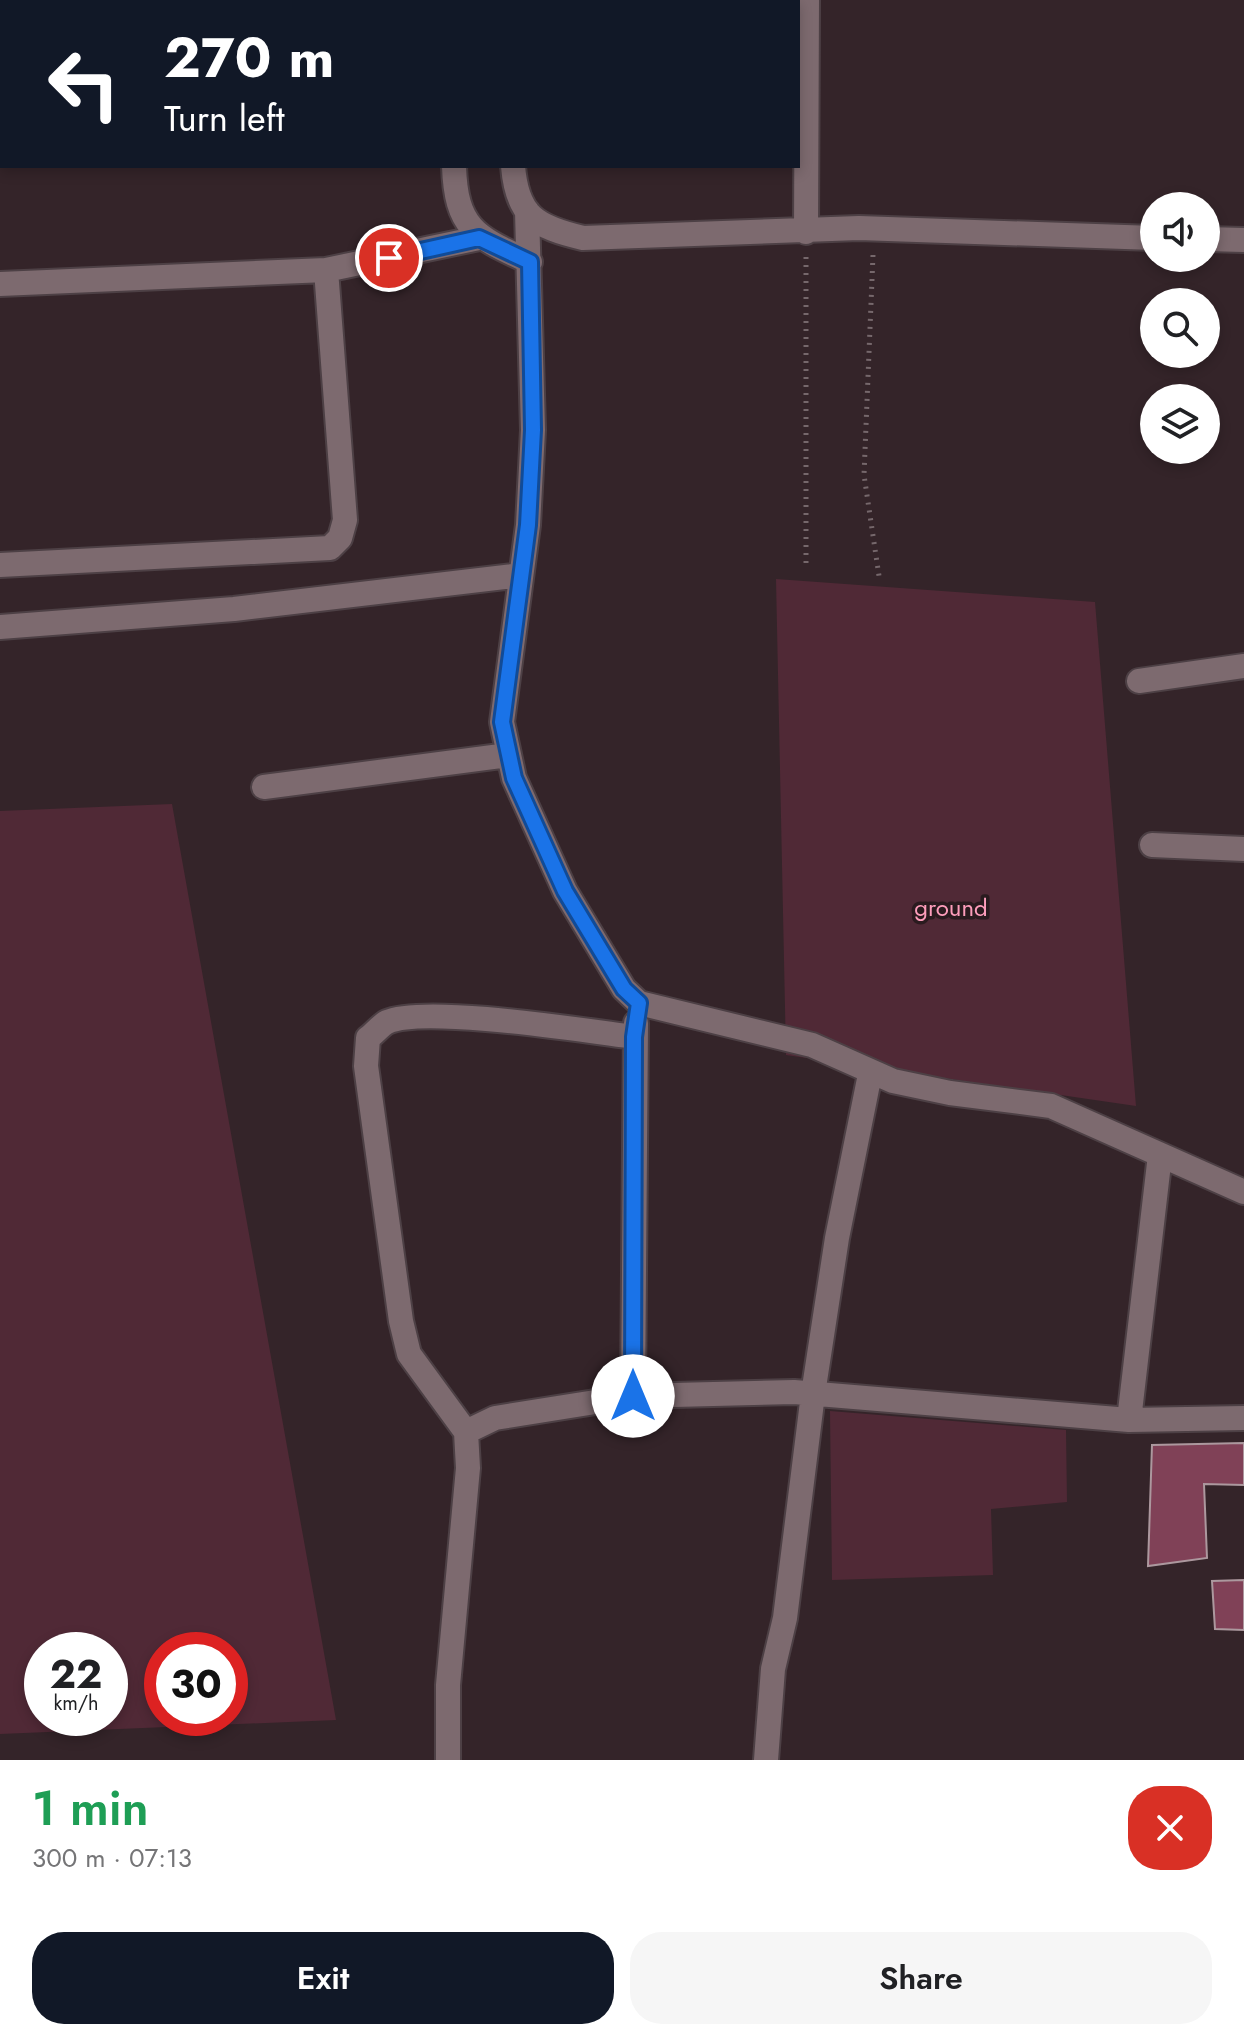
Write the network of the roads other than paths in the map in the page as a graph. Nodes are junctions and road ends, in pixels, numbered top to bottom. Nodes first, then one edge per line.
1 (807, 0) edge
2 (454, 168) edge
3 (513, 168) edge
4 (527, 211) junction
5 (806, 232) junction
6 (479, 238) junction
7 (1140, 238) edge
8 (1220, 239) edge
9 (1244, 240) edge
10 (530, 262) junction
11 (326, 270) junction
12 (0, 284) edge
13 (0, 565) edge
14 (521, 575) junction
15 (0, 627) edge
16 (1244, 666) edge
17 (1139, 681) dead end
18 (508, 755) junction
19 (264, 787) dead end
20 (1152, 845) dead end
21 (1244, 849) edge
22 (639, 1003) junction
23 (634, 1037) junction
24 (870, 1074) junction
25 (1160, 1155) junction
26 (1244, 1192) edge
27 (813, 1394) junction
28 (633, 1396) junction
29 (1244, 1418) edge
30 (1129, 1420) junction
31 (466, 1432) junction
32 (448, 1760) edge
33 (766, 1760) edge

1 - 5 street
2 - 6 street
3 - 4 street
4 - 5 street
4 - 10 street
5 - 7 street
6 - 10 street
6 - 11 street
8 - 9 street
10 - 14 street
11 - 12 street
11 - 13 street
14 - 15 street
14 - 18 street
16 - 17 street
18 - 19 street
18 - 22 street
20 - 21 street
22 - 23 street
22 - 24 street
23 - 28 street
23 - 31 street
24 - 25 street
24 - 27 street
25 - 26 street
25 - 30 street
27 - 28 street
27 - 30 street
27 - 33 street
28 - 31 street
29 - 30 street
31 - 32 street

